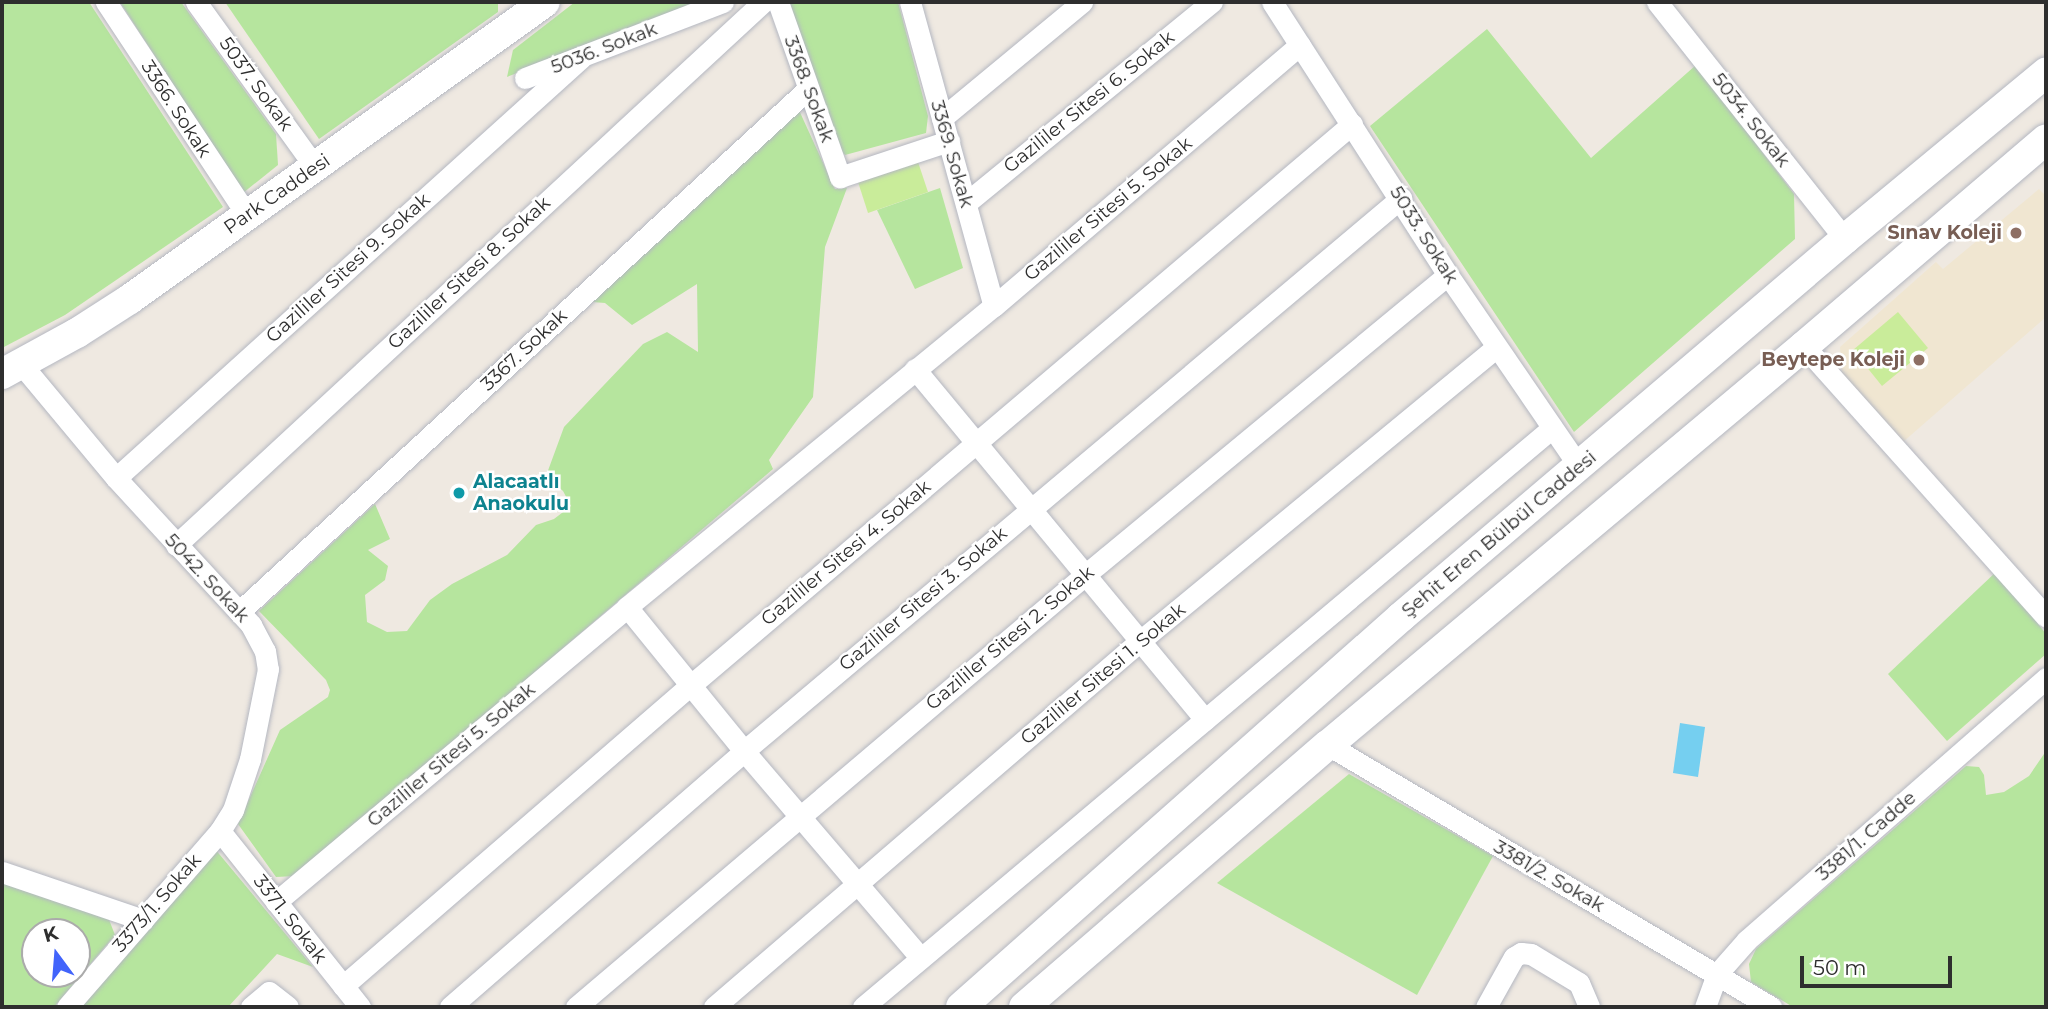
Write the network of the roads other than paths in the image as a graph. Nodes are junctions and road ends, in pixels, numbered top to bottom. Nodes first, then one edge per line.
1 (106, 2) edge
2 (196, 2) edge
3 (723, 2) edge
4 (763, 2) edge
5 (778, 2) edge
6 (910, 2) edge
7 (1082, 2) edge
8 (1212, 2) edge
9 (1272, 2) edge
10 (1657, 2) edge
11 (540, 3) edge
12 (1300, 46) junction
13 (581, 58) junction
14 (2046, 72) edge
15 (525, 78) dead end
16 (808, 89) junction
17 (942, 118) junction
18 (1352, 124) junction
19 (2046, 139) edge
20 (949, 141) junction
21 (316, 167) junction
22 (1401, 198) junction
23 (966, 203) junction
24 (247, 215) junction
25 (1845, 239) junction
26 (1448, 275) junction
27 (994, 306) junction
28 (1804, 346) junction
29 (1497, 347) junction
30 (915, 369) junction
31 (12, 370) edge
32 (1552, 428) junction
33 (975, 442) junction
34 (1579, 466) junction
35 (116, 478) junction
36 (1030, 508) junction
37 (176, 545) junction
38 (1085, 575) junction
39 (627, 607) junction
40 (239, 612) junction
41 (2046, 617) edge
42 (1140, 641) junction
43 (2046, 678) edge
44 (1328, 682) junction
45 (691, 685) junction
46 (1360, 718) junction
47 (1205, 720) junction
48 (1328, 745) junction
49 (744, 751) junction
50 (800, 816) junction
51 (220, 831) junction
52 (2, 872) edge
53 (857, 882) junction
54 (276, 902) junction
55 (143, 920) junction
56 (921, 958) junction
57 (1717, 974) junction
58 (343, 986) junction
59 (1036, 1004) edge
60 (67, 1007) edge
61 (251, 1007) edge
62 (288, 1007) edge
63 (360, 1007) edge
64 (450, 1007) edge
65 (576, 1007) edge
66 (714, 1007) edge
67 (863, 1007) edge
68 (961, 1007) edge
69 (1486, 1007) edge
70 (1589, 1007) edge
71 (1705, 1007) edge
72 (1771, 1007) edge

1 - 24 street, 3366. Sokak
2 - 21 street, 5037. Sokak
3 - 13 street, 5036. Sokak
4 - 37 street, Gazililer Sitesi 8. Sokak
5 - 16 street, 3368. Sokak
6 - 17 street, 3369. Sokak
7 - 17 street
8 - 23 street, Gazililer Sitesi 6. Sokak
9 - 12 street, 5033. Sokak
10 - 25 street, 5034. Sokak
11 - 21 main road, Park Caddesi
12 - 18 street, 5033. Sokak
12 - 27 street, Gazililer Sitesi 5. Sokak
13 - 15 street, 5036. Sokak
13 - 35 street, Gazililer Sitesi 9. Sokak
14 - 25 main road, Şehit Eren Bülbül Caddesi
16 - 20 street, 3368. Sokak
16 - 40 street, 3367. Sokak
17 - 20 street, 3369. Sokak
18 - 22 street, 5033. Sokak
18 - 33 street, Gazililer Sitesi 4. Sokak
19 - 28 main road
20 - 23 street, 3369. Sokak
21 - 24 main road, Park Caddesi
22 - 26 street, 5033. Sokak
22 - 36 street, Gazililer Sitesi 3. Sokak
23 - 27 street, 3369. Sokak
24 - 31 main road, Park Caddesi
25 - 34 main road, Şehit Eren Bülbül Caddesi
26 - 29 street, 5033. Sokak
26 - 38 street, Gazililer Sitesi 2. Sokak
27 - 30 street, Gazililer Sitesi 5. Sokak
28 - 41 street
28 - 46 main road
29 - 32 street, 5033. Sokak
29 - 42 street, Gazililer Sitesi 1. Sokak
30 - 33 street
30 - 39 street, Gazililer Sitesi 5. Sokak
31 - 35 street, 5042. Sokak
32 - 34 street, 5033. Sokak
32 - 47 street
33 - 36 street
33 - 45 street, Gazililer Sitesi 4. Sokak
34 - 44 main road, Şehit Eren Bülbül Caddesi
35 - 37 street, 5042. Sokak
36 - 38 street
36 - 49 street, Gazililer Sitesi 3. Sokak
37 - 40 street, 5042. Sokak
38 - 42 street
38 - 50 street, Gazililer Sitesi 2. Sokak
39 - 45 street
39 - 54 street, Gazililer Sitesi 5. Sokak
40 - 51 street, 5042. Sokak
42 - 47 street
42 - 53 street, Gazililer Sitesi 1. Sokak
43 - 57 street, 3381/1. Cadde
44 - 46 main road
44 - 68 main road, Şehit Eren Bülbül Caddesi
45 - 49 street
45 - 58 street, Gazililer Sitesi 4. Sokak
46 - 48 main road
47 - 56 street
48 - 57 street, 3381/2. Sokak
48 - 59 main road
49 - 50 street
49 - 64 street, Gazililer Sitesi 3. Sokak
50 - 53 street
50 - 65 street, Gazililer Sitesi 2. Sokak
51 - 54 street, 3371. Sokak
51 - 55 street, 3373/1. Sokak
52 - 55 street
53 - 56 street
53 - 66 street, Gazililer Sitesi 1. Sokak
54 - 58 street, 3371. Sokak
55 - 60 street, 3373/1. Sokak
56 - 67 street
57 - 71 street, 3381/1. Cadde
57 - 72 street, 3381/2. Sokak
58 - 63 street, 3371. Sokak
61 - 62 street
69 - 70 street

